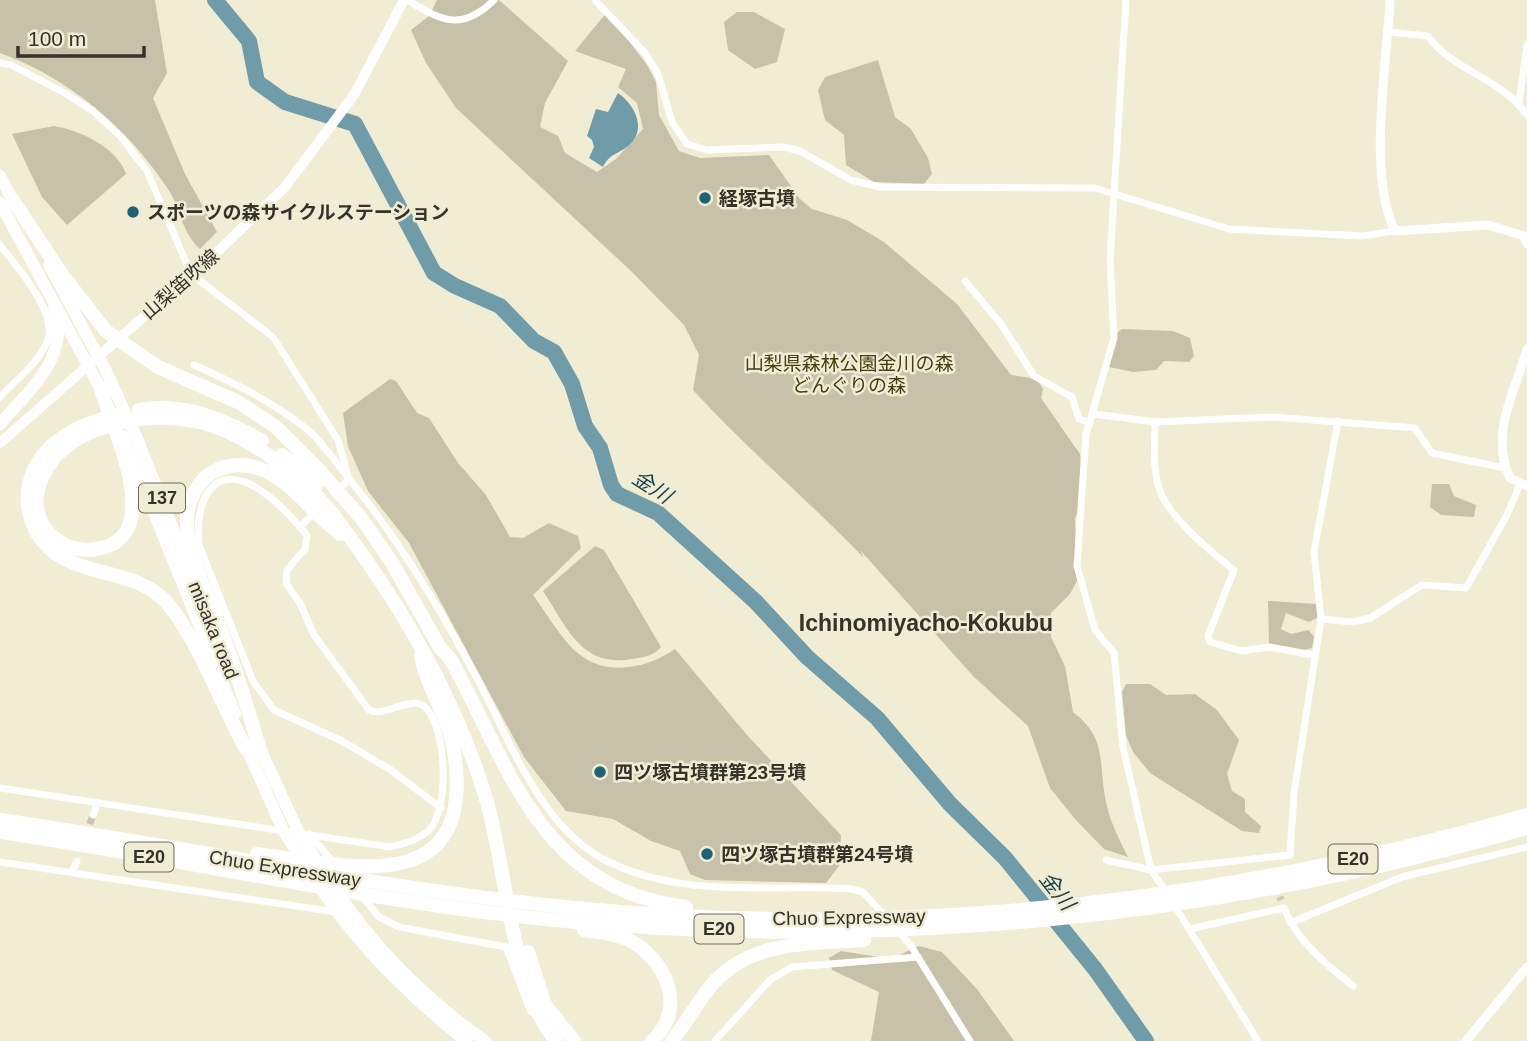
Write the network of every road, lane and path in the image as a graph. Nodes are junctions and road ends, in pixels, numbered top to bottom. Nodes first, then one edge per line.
1 (406, 0) edge
2 (494, 0) edge
3 (595, 0) edge
4 (1126, 0) edge
5 (1390, 0) edge
6 (1388, 33) junction
7 (1527, 45) edge
8 (0, 63) edge
9 (1519, 103) junction
10 (1527, 115) edge
11 (0, 176) edge
12 (1114, 191) junction
13 (6, 201) edge
14 (1395, 231) junction
15 (1526, 238) edge
16 (0, 245) edge
17 (191, 274) junction
18 (965, 281) dead end
19 (46, 286) junction
20 (1527, 349) edge
21 (194, 365) dead end
22 (101, 388) junction
23 (0, 397) edge
24 (144, 414) junction
25 (1094, 414) junction
26 (1338, 421) junction
27 (1155, 422) junction
28 (1090, 423) junction
29 (0, 424) edge
30 (85, 430) junction
31 (0, 443) edge
32 (1505, 468) junction
33 (347, 482) junction
34 (1523, 485) edge
35 (312, 515) dead end
36 (300, 527) junction
37 (358, 548) junction
38 (196, 549) junction
39 (391, 561) junction
40 (1321, 620) junction
41 (439, 646) junction
42 (421, 651) junction
43 (1313, 655) junction
44 (253, 749) junction
45 (0, 788) edge
46 (97, 804) junction
47 (441, 808) junction
48 (93, 815) tunnel mouth
49 (1527, 815) edge
50 (0, 820) edge
51 (1527, 828) edge
52 (283, 830) junction
53 (0, 832) edge
54 (303, 832) junction
55 (1527, 847) edge
56 (1106, 860) dead end
57 (77, 861) dead end
58 (0, 862) edge
59 (292, 870) junction
60 (1151, 870) junction
61 (72, 872) junction
62 (360, 887) junction
63 (1181, 899) junction
64 (490, 910) junction
65 (336, 912) junction
66 (545, 916) junction
67 (876, 919) junction
68 (1290, 923) junction
69 (1190, 929) junction
70 (895, 934) junction
71 (918, 957) junction
72 (1527, 967) edge
73 (1353, 986) dead end
74 (466, 1041) edge
75 (485, 1041) edge
76 (554, 1041) edge
77 (574, 1041) edge
78 (652, 1041) edge
79 (672, 1041) edge
80 (715, 1041) edge
81 (970, 1041) edge
82 (1258, 1041) edge
83 (1466, 1041) edge

1 - 2 street
1 - 17 main road, 山梨笛吹線
3 - 12 street
4 - 12 street
5 - 6 street
6 - 9 street
6 - 14 street
7 - 9 street
8 - 17 street
9 - 10 street
11 - 13 highway, misaka road / 137
12 - 14 street
12 - 25 street
13 - 19 highway, misaka road / 137
13 - 39 highway
13 - 44 highway, misaka road / 137
14 - 15 street
16 - 23 street
17 - 31 main road, 山梨笛吹線
17 - 33 street
18 - 28 street
19 - 22 highway, misaka road / 137
19 - 29 highway
20 - 32 street
21 - 33 street
22 - 30 highway
22 - 44 highway, misaka road / 137
24 - 30 highway
24 - 37 highway
24 - 39 highway
25 - 27 street
25 - 28 street
26 - 27 street
26 - 32 street
26 - 40 street
27 - 43 street
28 - 60 street
30 - 44 highway
32 - 34 street
33 - 71 street
34 - 40 street
35 - 36 street
36 - 38 street
36 - 47 street
37 - 38 highway
37 - 42 highway
38 - 44 highway
38 - 47 street
39 - 41 highway
40 - 43 street
41 - 67 highway
41 - 77 highway
42 - 59 highway
42 - 76 highway
43 - 60 street
44 - 52 highway, misaka road / 137
44 - 54 highway, misaka road / 137
45 - 46 street
46 - 48 street
46 - 52 street
47 - 54 street
49 - 63 highway, Chuo Expressway / E20
50 - 59 highway, Chuo Expressway / E20
51 - 63 highway, Chuo Expressway / E20
52 - 54 street
52 - 65 highway, misaka road / 137
53 - 59 highway, Chuo Expressway / E20
54 - 75 highway, misaka road / 137
54 - 76 street
55 - 68 street
56 - 60 street
57 - 61 street
58 - 61 street
59 - 62 highway, Chuo Expressway / E20
60 - 69 street
61 - 65 street
62 - 64 highway, Chuo Expressway / E20
62 - 64 highway, Chuo Expressway / E20
63 - 67 highway, Chuo Expressway / E20
63 - 70 highway, Chuo Expressway / E20
64 - 66 highway
64 - 66 highway, Chuo Expressway / E20
65 - 74 highway, misaka road / 137
66 - 67 highway, Chuo Expressway / E20
66 - 70 highway, Chuo Expressway / E20
66 - 78 highway
68 - 69 street
68 - 73 street
69 - 82 street
70 - 79 highway
71 - 80 street
71 - 81 street
72 - 83 street

